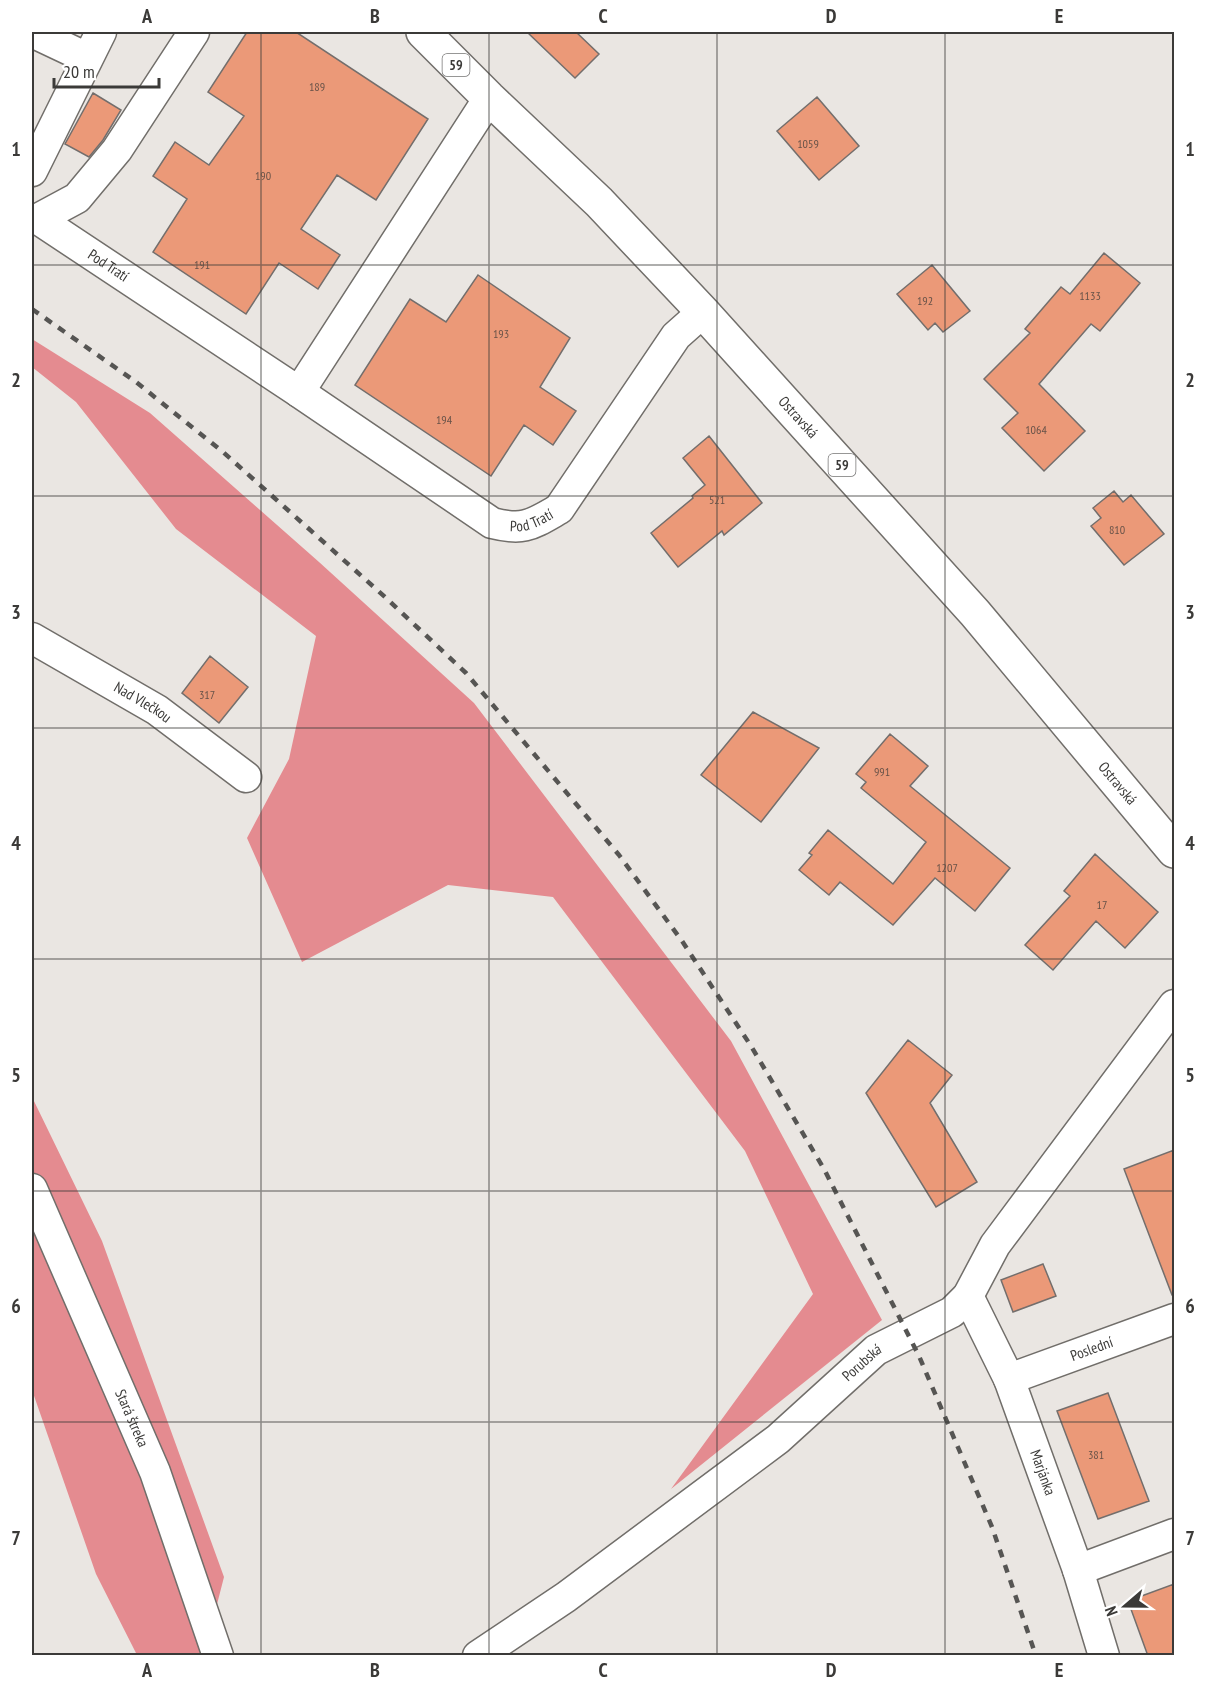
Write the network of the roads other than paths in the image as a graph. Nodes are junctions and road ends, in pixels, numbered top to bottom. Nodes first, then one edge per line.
1 (32, 32) edge
2 (101, 32) edge
3 (194, 32) edge
4 (423, 32) edge
5 (87, 58) junction
6 (489, 98) junction
7 (32, 171) edge
8 (32, 185) edge
9 (34, 217) edge
10 (703, 312) junction
11 (299, 392) junction
12 (32, 638) edge
13 (246, 777) dead end
14 (1174, 851) edge
15 (1174, 1005) edge
16 (32, 1189) edge
17 (968, 1296) junction
18 (1174, 1319) edge
19 (1009, 1379) junction
20 (1174, 1534) edge
21 (1078, 1570) junction
22 (218, 1656) edge
23 (478, 1656) edge
24 (1104, 1656) edge

1 - 5 street
2 - 5 street
3 - 9 street
4 - 6 main road, Ostravská / 59
5 - 7 street
6 - 10 main road, Ostravská / 59
6 - 11 street
8 - 9 street
9 - 11 street, Pod Tratí
10 - 11 street, Pod Tratí
10 - 14 main road, Ostravská / 59
12 - 13 street, Nad Vlečkou
15 - 17 street, Porubská
16 - 22 street, Stará štreka
17 - 19 street, Marjánka
17 - 23 street, Porubská
18 - 19 street, Poslední
19 - 21 street, Marjánka
20 - 21 street
21 - 24 street, Marjánka

